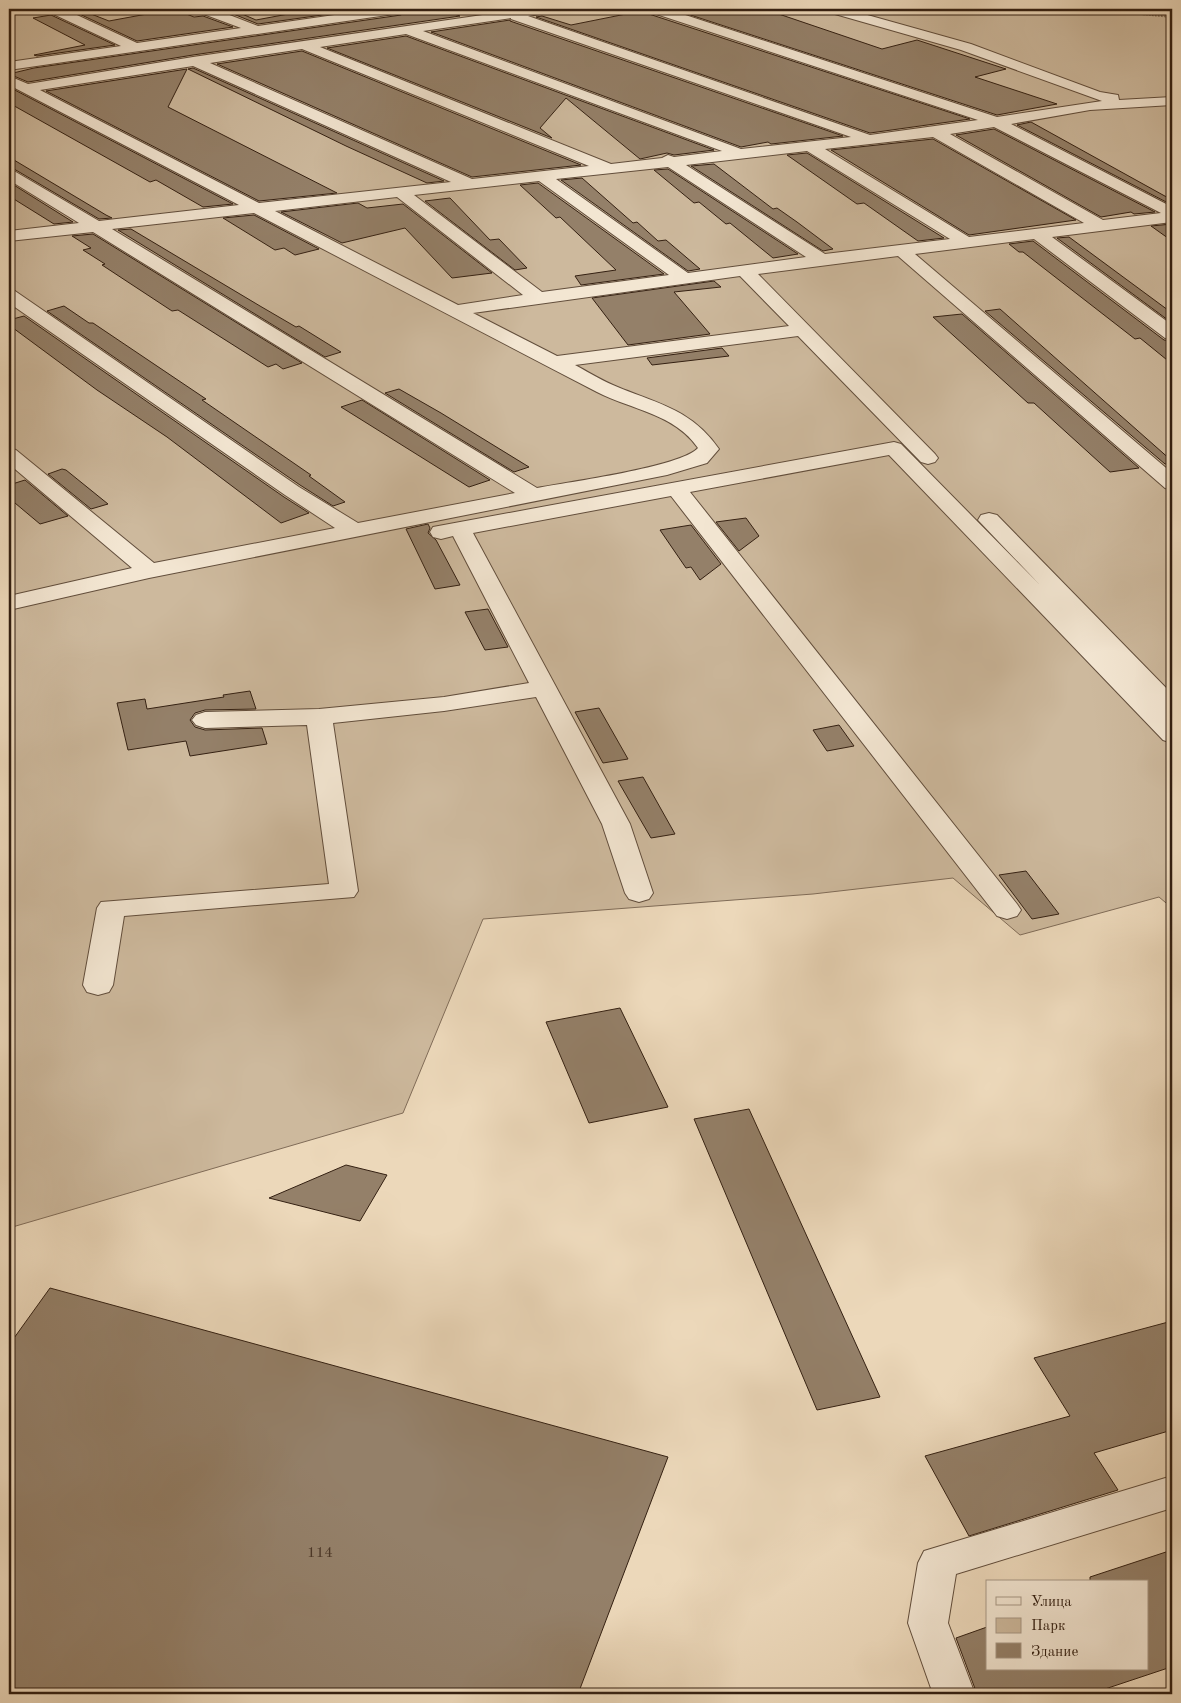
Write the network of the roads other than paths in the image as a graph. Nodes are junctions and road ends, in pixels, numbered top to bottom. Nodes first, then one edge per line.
1 (54, 9) edge
2 (203, 9) edge
3 (343, 9) edge
4 (401, 9) edge
5 (547, 9) edge
6 (656, 9) edge
7 (833, 9) edge
8 (510, 14) junction
9 (359, 15) junction
10 (406, 29) junction
11 (258, 30) junction
12 (303, 45) junction
13 (136, 48) junction
14 (193, 61) junction
15 (9, 66) edge
16 (9, 80) edge
17 (26, 89) junction
18 (1172, 101) edge
19 (1147, 102) junction
20 (997, 122) junction
21 (936, 132) junction
22 (872, 139) junction
23 (808, 145) junction
24 (740, 153) junction
25 (668, 160) junction
26 (607, 167) junction
27 (9, 173) edge
28 (540, 175) junction
29 (469, 184) junction
30 (400, 192) junction
31 (257, 208) junction
32 (1172, 213) edge
33 (1172, 217) edge
34 (94, 226) junction
35 (1101, 226) junction
36 (1038, 234) junction
37 (9, 236) edge
38 (966, 242) junction
39 (901, 250) junction
40 (822, 260) junction
41 (745, 271) junction
42 (685, 279) junction
43 (9, 295) edge
44 (537, 298) junction
45 (457, 311) junction
46 (803, 330) junction
47 (1172, 334) edge
48 (556, 362) junction
49 (9, 454) edge
50 (1172, 484) edge
51 (677, 490) junction
52 (532, 494) junction
53 (460, 529) junction
54 (355, 531) junction
55 (149, 571) junction
56 (9, 602) edge
57 (9, 616) edge
58 (544, 688) junction
59 (1172, 708) edge
60 (319, 718) junction
61 (205, 720) dead end
62 (1172, 735) edge
63 (639, 893) dead end
64 (1007, 910) dead end
65 (98, 985) dead end
66 (1172, 1492) edge
67 (954, 1694) edge

1 - 13 street
2 - 11 street
3 - 9 street
4 - 9 street
5 - 8 street
6 - 20 street
7 - 19 street
8 - 10 street
8 - 22 street
9 - 11 street
10 - 12 street
10 - 24 street
11 - 13 street
12 - 14 street
12 - 26 street
13 - 15 street
14 - 17 street
14 - 29 street
16 - 17 street
17 - 31 street
18 - 19 street
19 - 20 street
20 - 21 street
20 - 32 street
21 - 22 street
21 - 35 street
22 - 23 street
23 - 24 street
23 - 38 street
24 - 25 street
25 - 26 street
25 - 40 street
26 - 28 street
27 - 34 street
28 - 29 street
28 - 42 street
29 - 30 street
30 - 31 street
30 - 44 street
31 - 34 street
31 - 45 street
33 - 35 street
34 - 37 street
34 - 52 street
35 - 36 street
36 - 38 street
36 - 47 street
38 - 39 street
39 - 40 street
39 - 50 street
40 - 41 street
41 - 42 street
41 - 46 street
42 - 44 street
43 - 54 street
44 - 45 street
45 - 48 street
46 - 48 street
46 - 59 street
48 - 52 street
49 - 55 street
51 - 53 street
51 - 62 street
51 - 64 street
52 - 54 street
53 - 57 street
53 - 58 street
54 - 55 street
55 - 56 street
58 - 60 street
58 - 63 street
60 - 61 street
60 - 65 street
66 - 67 street

